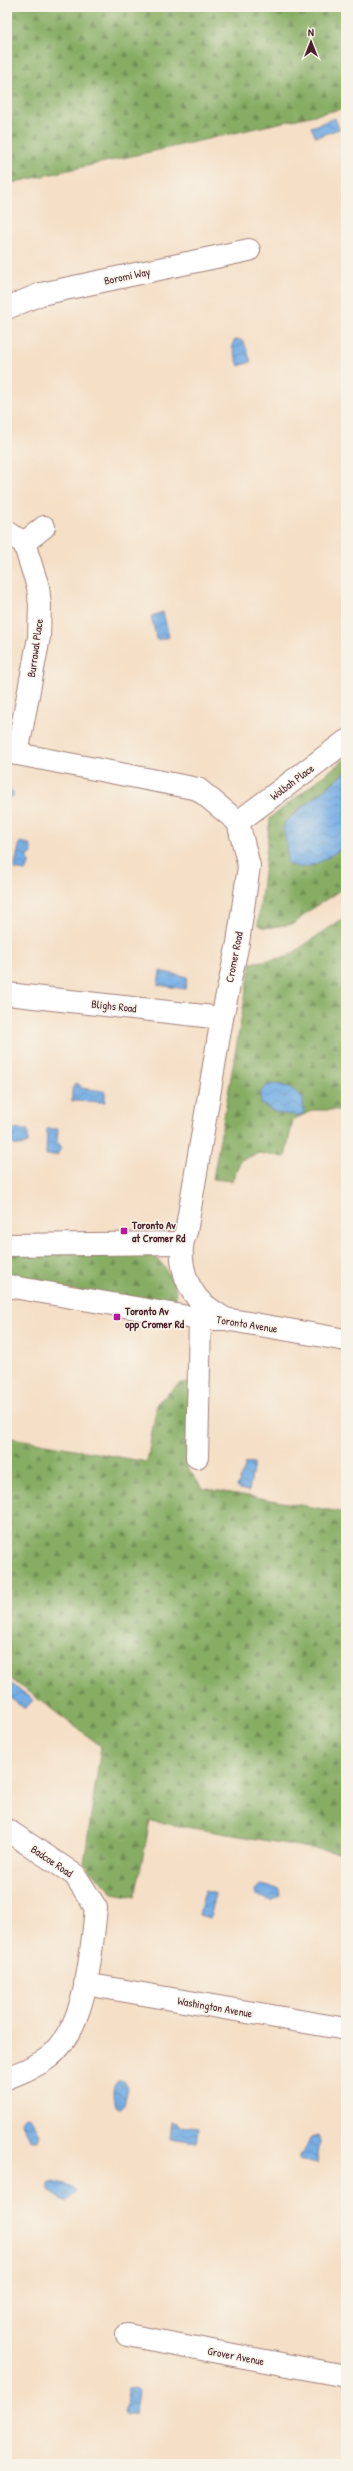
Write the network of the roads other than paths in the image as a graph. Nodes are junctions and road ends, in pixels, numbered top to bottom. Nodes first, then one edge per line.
1 (249, 250) dead end
2 (7, 308) edge
3 (44, 527) dead end
4 (16, 538) edge
5 (346, 741) edge
6 (12, 753) edge
7 (238, 822) junction
8 (7, 994) edge
9 (222, 1018) junction
10 (181, 1243) junction
11 (7, 1245) edge
12 (7, 1286) edge
13 (200, 1319) junction
14 (225, 1319) junction
15 (346, 1340) edge
16 (196, 1457) dead end
17 (10, 1839) edge
18 (84, 1984) junction
19 (346, 2029) edge
20 (7, 2078) edge
21 (127, 2335) dead end
22 (346, 2376) edge

1 - 2 street, Boromi Way
3 - 4 street, Burrawal Place
4 - 6 street, Burrawal Place
5 - 7 street, Wolbah Place
6 - 7 street
7 - 9 street, Cromer Road
8 - 9 street, Blighs Road
9 - 10 street, Cromer Road
10 - 11 street
10 - 14 street, Cromer Road
12 - 13 street, Toronto Avenue
13 - 14 street, Toronto Avenue
13 - 16 street
14 - 15 street, Toronto Avenue
17 - 18 street, Badcoe Road
18 - 19 street, Washington Avenue
18 - 20 street
21 - 22 street, Grover Avenue

